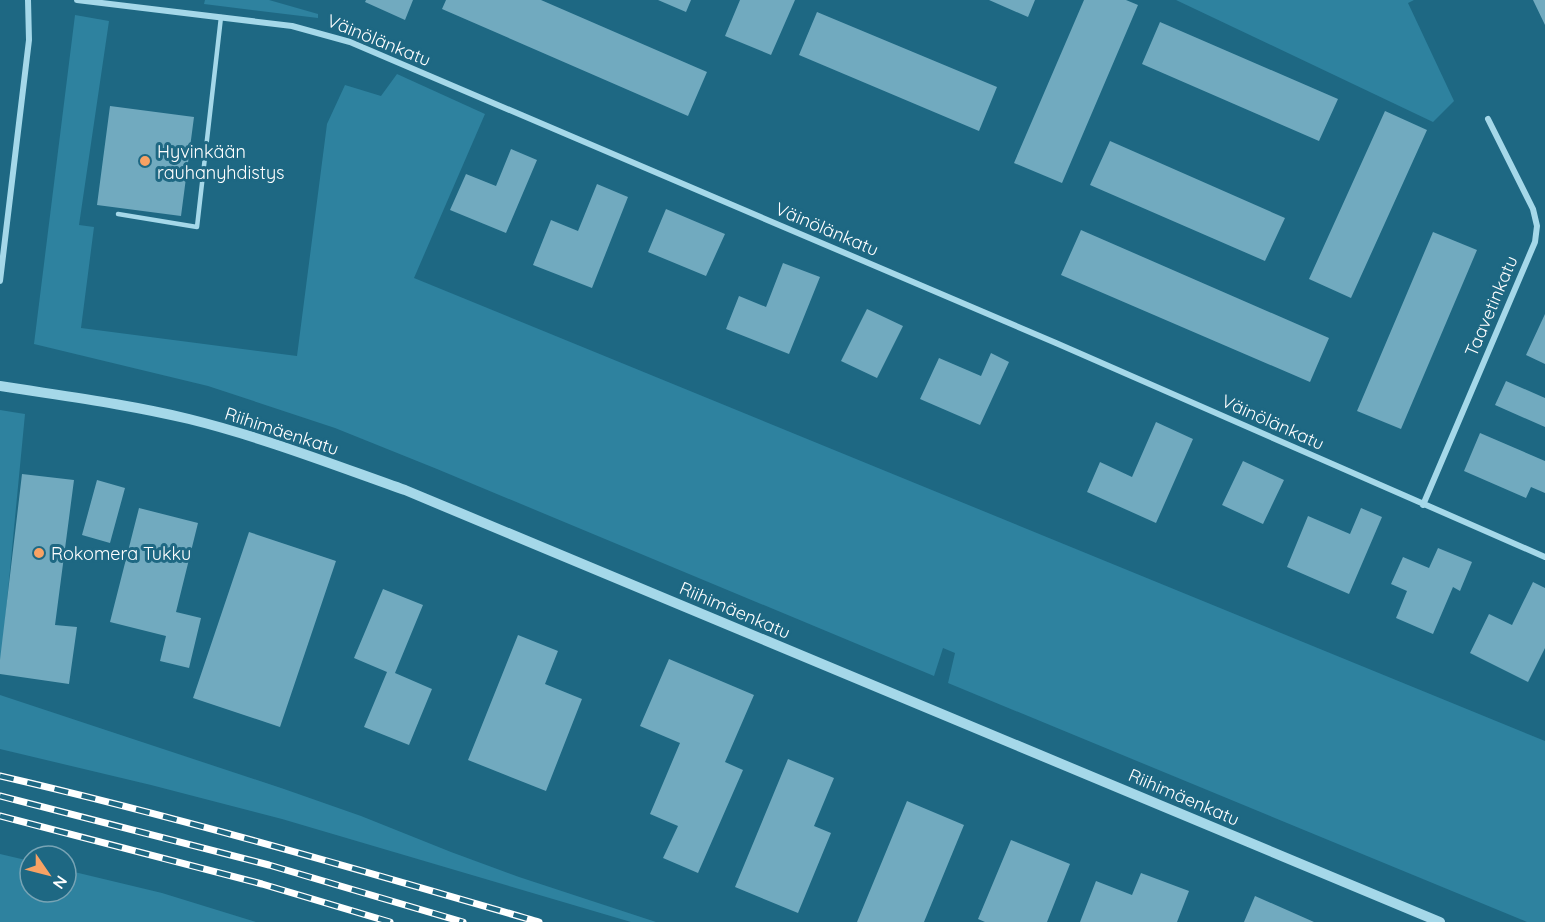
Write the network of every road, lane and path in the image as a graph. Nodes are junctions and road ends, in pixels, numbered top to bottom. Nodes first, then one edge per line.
1 (28, 0) edge
2 (77, 0) edge
3 (221, 16) junction
4 (1488, 119) dead end
5 (118, 214) dead end
6 (0, 281) edge
7 (0, 386) edge
8 (1423, 505) junction
9 (1545, 556) edge
10 (1440, 922) edge

1 - 6 street
2 - 3 street, Väinölänkatu
3 - 5 lane
3 - 8 street, Väinölänkatu
4 - 8 street, Taavetinkatu
7 - 10 street, Riihimäenkatu
8 - 9 street, Väinölänkatu

